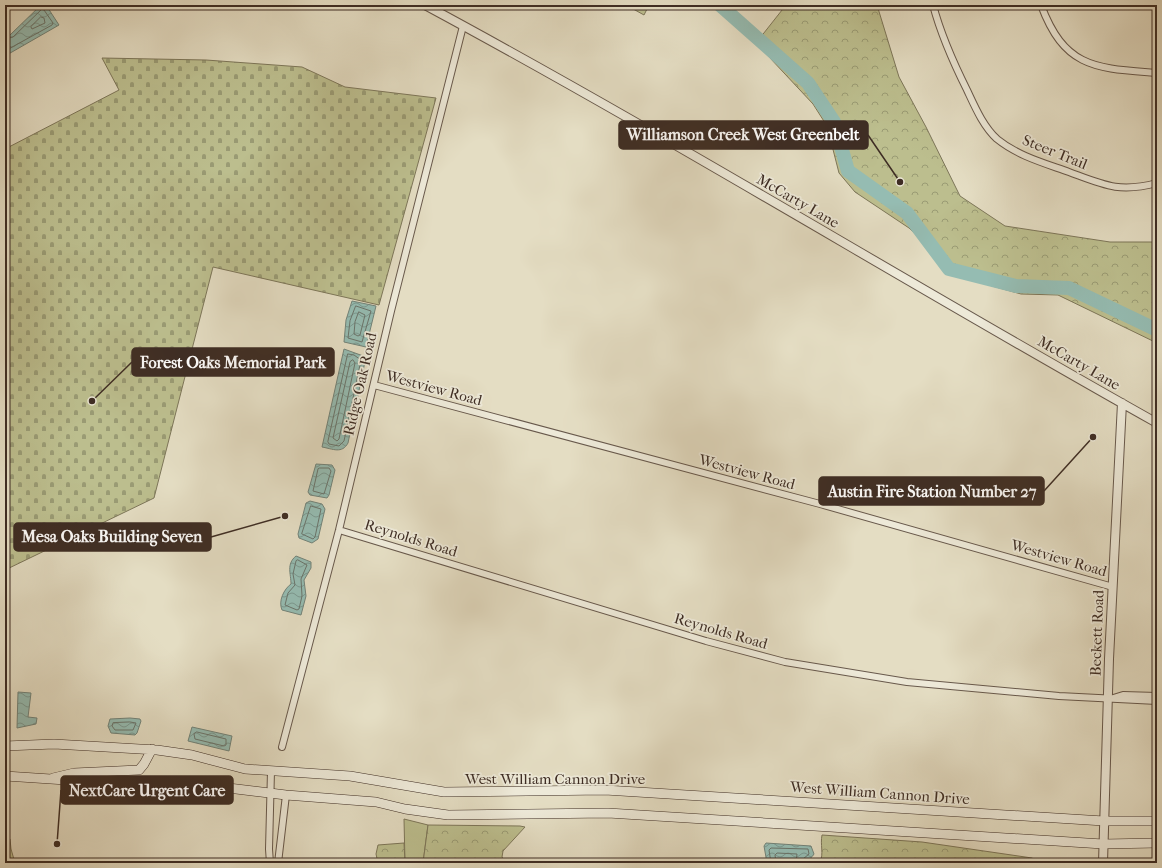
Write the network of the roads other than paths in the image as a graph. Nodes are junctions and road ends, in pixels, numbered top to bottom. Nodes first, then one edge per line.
1 (8, 5) edge
2 (425, 5) edge
3 (933, 5) edge
4 (1041, 5) edge
5 (5, 8) edge
6 (463, 26) junction
7 (1157, 73) edge
8 (1157, 183) edge
9 (374, 385) junction
10 (1122, 403) junction
11 (1157, 423) edge
12 (338, 530) junction
13 (1113, 587) junction
14 (1157, 696) edge
15 (1109, 700) junction
16 (1157, 701) edge
17 (5, 746) edge
18 (282, 747) dead end
19 (152, 750) junction
20 (271, 771) junction
21 (5, 776) edge
22 (48, 780) junction
23 (270, 793) junction
24 (286, 795) junction
25 (1104, 821) junction
26 (1157, 821) edge
27 (1157, 843) edge
28 (1103, 844) junction
29 (270, 863) edge
30 (278, 863) edge
31 (1103, 863) edge

1 - 5 main road
2 - 6 street, McCarty Lane
3 - 8 street, Steer Trail
4 - 7 street
6 - 9 street, Ridge Oak Road
6 - 10 street, McCarty Lane
9 - 12 street, Ridge Oak Road
9 - 13 street, Westview Road
10 - 11 street, McCarty Lane
10 - 13 street, Beckett Road
12 - 15 street, Reynolds Road
12 - 18 street, Ridge Oak Road
13 - 15 street, Beckett Road
14 - 15 street
15 - 16 street, Reynolds Road
15 - 25 street, Beckett Road
17 - 19 main road, West William Cannon Drive
19 - 20 main road, West William Cannon Drive
19 - 22 main road
20 - 23 street
20 - 25 main road, West William Cannon Drive
21 - 22 main road
22 - 23 main road
23 - 24 main road
23 - 29 street
24 - 28 main road
24 - 30 street
25 - 26 main road, West William Cannon Drive
25 - 28 street, Beckett Road
27 - 28 main road
28 - 31 street, Beckett Road

